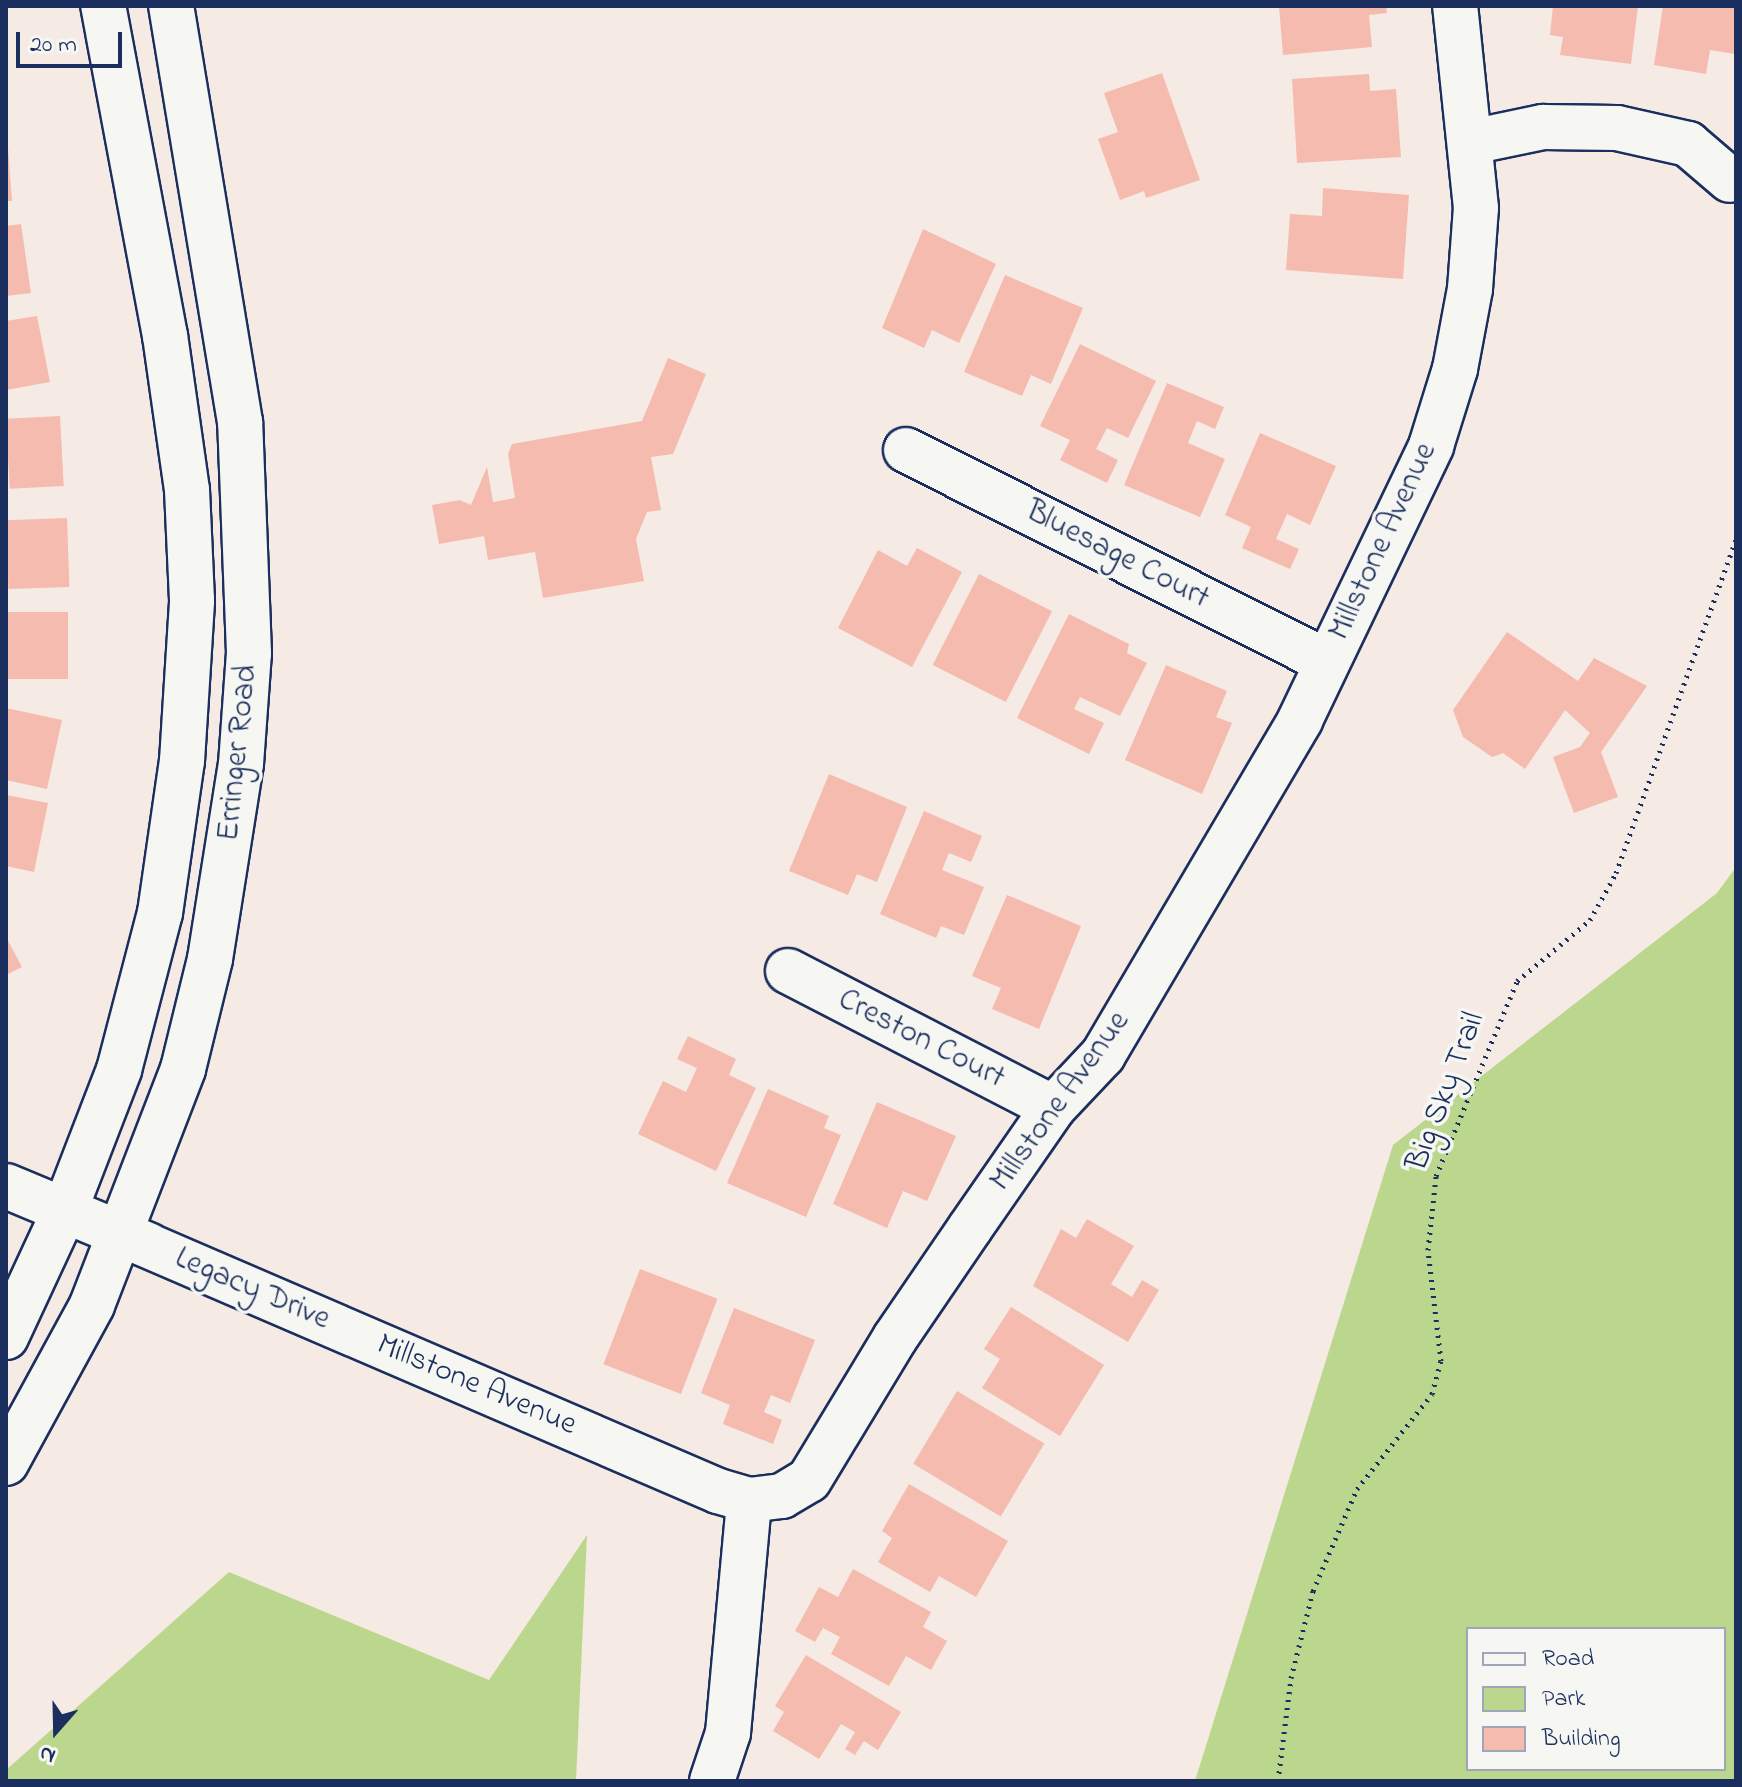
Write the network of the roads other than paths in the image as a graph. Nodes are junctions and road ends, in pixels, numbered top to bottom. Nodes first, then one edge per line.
1 (103, 6) edge
2 (171, 6) edge
3 (1455, 6) edge
4 (1471, 142) junction
5 (1730, 180) dead end
6 (906, 450) dead end
7 (1327, 662) junction
8 (788, 971) dead end
9 (1053, 1108) junction
10 (6, 1186) edge
11 (65, 1210) junction
12 (121, 1234) junction
13 (6, 1337) edge
14 (6, 1463) edge
15 (724, 1492) junction
16 (712, 1781) edge

1 - 11 street, Erringer Road
2 - 12 street, Erringer Road
3 - 4 street, Millstone Avenue
4 - 5 street
4 - 7 street, Millstone Avenue
6 - 7 street, Bluesage Court
7 - 9 street, Millstone Avenue
8 - 9 street, Creston Court
9 - 15 street, Millstone Avenue
10 - 11 street
11 - 12 street
11 - 13 street, Erringer Road
12 - 14 street, Erringer Road
12 - 15 street, Millstone Avenue
15 - 16 street

